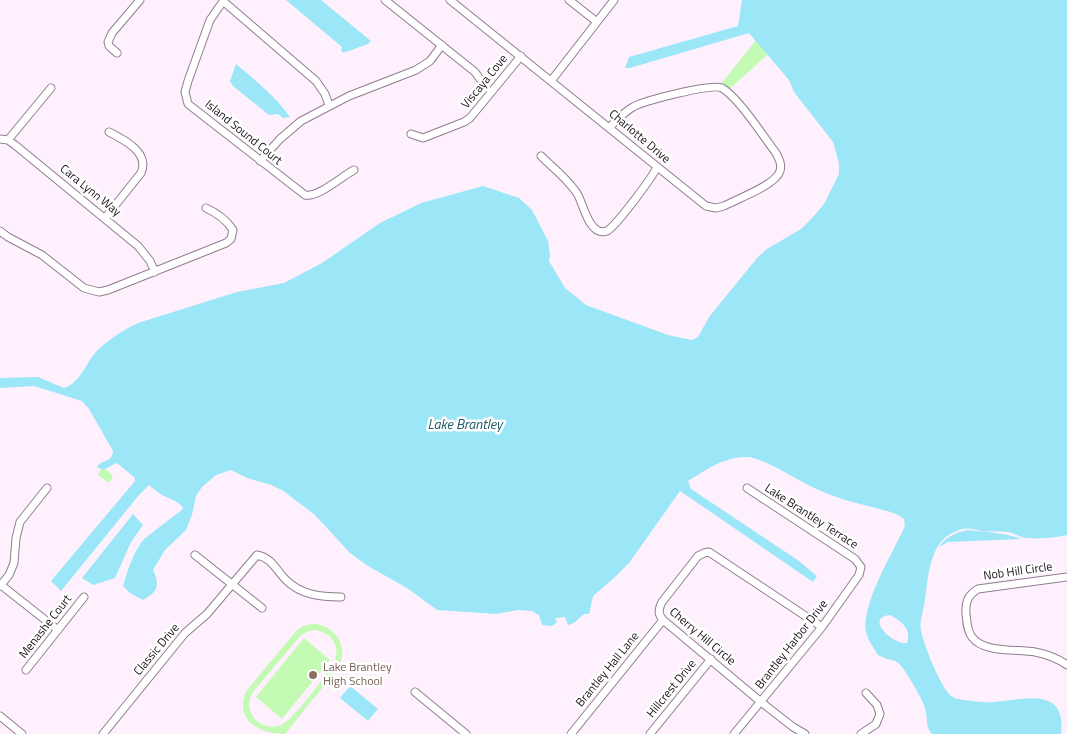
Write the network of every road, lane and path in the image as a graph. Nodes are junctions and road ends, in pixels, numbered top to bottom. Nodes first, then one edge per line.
1 (140, 0) edge
2 (224, 0) edge
3 (386, 0) edge
4 (450, 0) edge
5 (569, 0) edge
6 (614, 0) edge
7 (596, 22) junction
8 (442, 45) junction
9 (117, 53) dead end
10 (520, 56) junction
11 (480, 79) dead end
12 (551, 81) junction
13 (51, 88) dead end
14 (329, 105) junction
15 (610, 127) junction
16 (109, 132) dead end
17 (411, 134) dead end
18 (0, 139) edge
19 (8, 140) junction
20 (541, 156) dead end
21 (260, 161) junction
22 (657, 167) junction
23 (354, 170) dead end
24 (206, 208) dead end
25 (105, 218) junction
26 (0, 231) edge
27 (155, 272) junction
28 (47, 488) dead end
29 (747, 488) dead end
30 (195, 555) dead end
31 (861, 567) joint
32 (1067, 577) edge
33 (232, 584) junction
34 (1, 586) edge
35 (84, 597) dead end
36 (341, 597) dead end
37 (262, 608) dead end
38 (663, 620) junction
39 (822, 627) junction
40 (58, 630) junction
41 (711, 659) junction
42 (1067, 665) edge
43 (26, 670) dead end
44 (415, 692) dead end
45 (866, 693) dead end
46 (761, 702) junction
47 (0, 716) edge
48 (22, 734) edge
49 (103, 734) edge
50 (466, 734) edge
51 (571, 734) edge
52 (650, 734) edge
53 (734, 734) edge
54 (805, 734) edge
55 (861, 734) edge

1 - 9 street
2 - 14 street
2 - 21 street, Island Sound Court
3 - 8 street
4 - 10 street, Charlotte Drive
5 - 7 street
6 - 7 street
7 - 12 street
8 - 11 street
8 - 14 street
10 - 12 street, Charlotte Drive
10 - 17 street, Viscaya Cove
12 - 15 street, Charlotte Drive
13 - 19 street
14 - 21 street
15 - 22 street, Charlotte Drive
15 - 22 street, Charlotte Drive
16 - 25 street
18 - 19 street
19 - 25 street, Cara Lynn Way
20 - 22 street
21 - 23 street, Island Sound Court
24 - 27 street
25 - 27 street, Cara Lynn Way
26 - 27 street
28 - 34 street
29 - 31 street, Lake Brantley Terrace
30 - 33 street
31 - 39 street, Brantley Harbor Drive
32 - 42 street, Nob Hill Circle
33 - 36 street, Classic Drive
33 - 37 street
33 - 49 street, Classic Drive
34 - 40 street
35 - 40 street, Menashe Court
38 - 39 street, Cherry Hill Circle
38 - 41 street, Cherry Hill Circle
38 - 51 street, Brantley Hall Lane
39 - 46 street, Brantley Harbor Drive
40 - 43 street, Menashe Court
41 - 46 street, Cherry Hill Circle
41 - 52 street, Hillcrest Drive
44 - 50 street
45 - 55 street
46 - 53 street, Brantley Harbor Drive
46 - 54 street, Cherry Hill Circle
47 - 48 street

